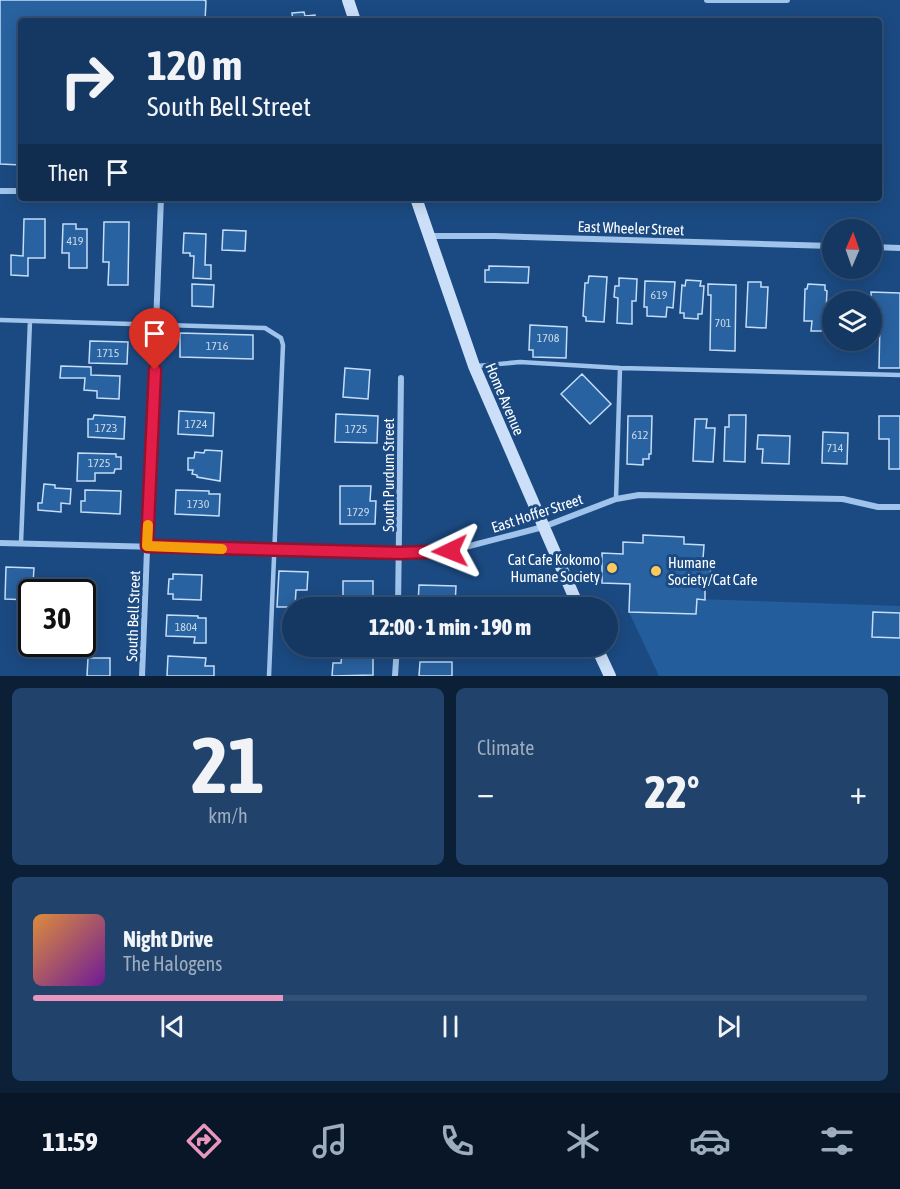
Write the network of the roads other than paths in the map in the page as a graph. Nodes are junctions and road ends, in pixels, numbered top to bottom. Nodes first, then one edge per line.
1 (348, 0) edge
2 (707, 0) edge
3 (787, 0) edge
4 (354, 18) edge
5 (0, 191) edge
6 (18, 191) edge
7 (161, 201) edge
8 (417, 201) edge
9 (429, 236) junction
10 (822, 246) edge
11 (882, 247) edge
12 (900, 248) edge
13 (0, 320) edge
14 (30, 321) junction
15 (157, 326) junction
16 (474, 366) junction
17 (620, 368) junction
18 (900, 375) edge
19 (401, 378) dead end
20 (616, 499) junction
21 (900, 507) edge
22 (543, 527) junction
23 (0, 543) edge
24 (21, 543) junction
25 (147, 546) junction
26 (274, 550) junction
27 (400, 553) junction
28 (398, 597) edge
29 (574, 597) edge
30 (397, 657) edge
31 (601, 657) edge
32 (142, 676) edge
33 (269, 676) edge
34 (396, 676) edge
35 (610, 676) edge

1 - 4 main road
2 - 3 street
5 - 6 street
7 - 15 street, South Bell Street
8 - 9 main road, Home Avenue
9 - 10 street, East Wheeler Street
9 - 16 main road, Home Avenue
11 - 12 street
13 - 14 lane
14 - 15 lane
14 - 24 lane
15 - 25 street, South Bell Street
15 - 26 lane
16 - 17 lane
16 - 22 main road, Home Avenue
17 - 18 lane
17 - 20 lane
19 - 27 street, South Purdum Street
20 - 21 street, East Hoffer Street
20 - 22 street, East Hoffer Street
22 - 27 street, East Hoffer Street
22 - 29 main road, Home Avenue
23 - 24 street, East Hoffer Street
24 - 25 street, East Hoffer Street
25 - 26 street, East Hoffer Street
25 - 32 street, South Bell Street
26 - 27 street, East Hoffer Street
26 - 33 lane
27 - 28 street, South Purdum Street
30 - 34 street
31 - 35 main road

